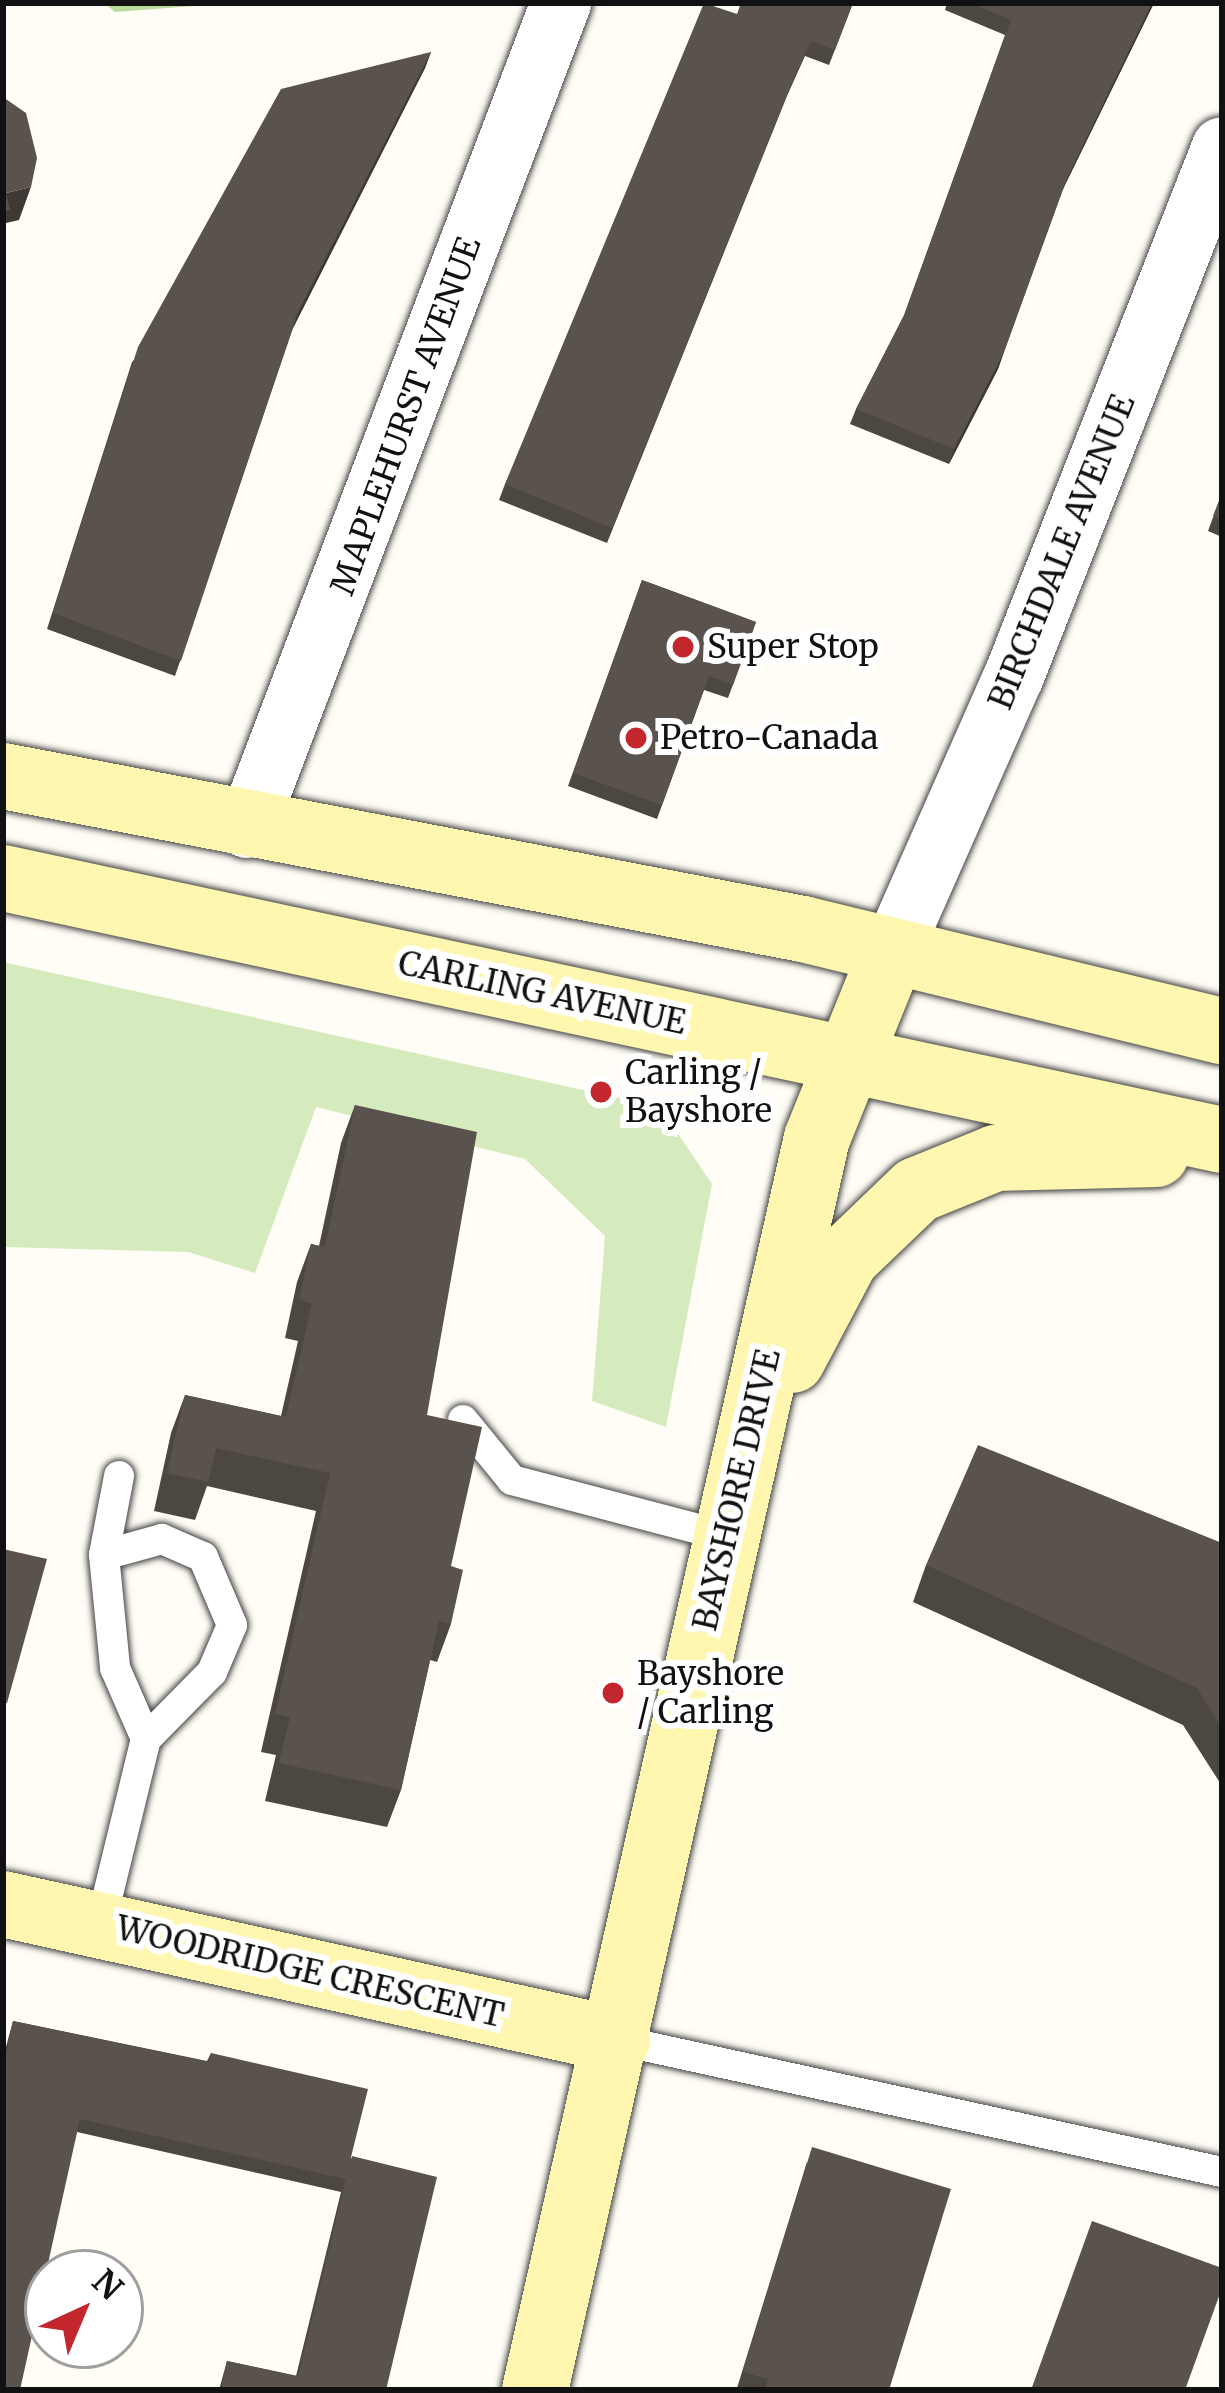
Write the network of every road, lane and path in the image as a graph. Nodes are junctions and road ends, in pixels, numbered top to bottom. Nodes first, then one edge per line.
1 (561, 3) edge
2 (1222, 147) edge
3 (3, 776) edge
4 (247, 828) junction
5 (3, 878) edge
6 (892, 952) junction
7 (1222, 1031) edge
8 (843, 1060) junction
9 (1222, 1140) edge
10 (1222, 1155) edge
11 (463, 1420) edge
12 (119, 1476) dead end
13 (728, 1528) junction
14 (104, 1555) junction
15 (146, 1739) junction
16 (3, 1904) edge
17 (101, 1923) junction
18 (616, 2040) junction
19 (1222, 2172) edge
20 (535, 2390) edge

1 - 4 street, MAPLEHURST AVENUE
2 - 6 street, BIRCHDALE AVENUE
3 - 4 main road
4 - 6 main road
5 - 8 main road, CARLING AVENUE
6 - 7 main road
6 - 8 main road, BAYSHORE DRIVE
8 - 9 main road, CARLING AVENUE
8 - 13 main road, BAYSHORE DRIVE
10 - 13 main road
11 - 13 lane
12 - 14 lane
13 - 18 main road, BAYSHORE DRIVE
14 - 15 lane
14 - 15 lane
15 - 17 lane
16 - 17 main road, WOODRIDGE CRESCENT
17 - 18 main road, WOODRIDGE CRESCENT
18 - 19 lane
18 - 20 main road, BAYSHORE DRIVE

